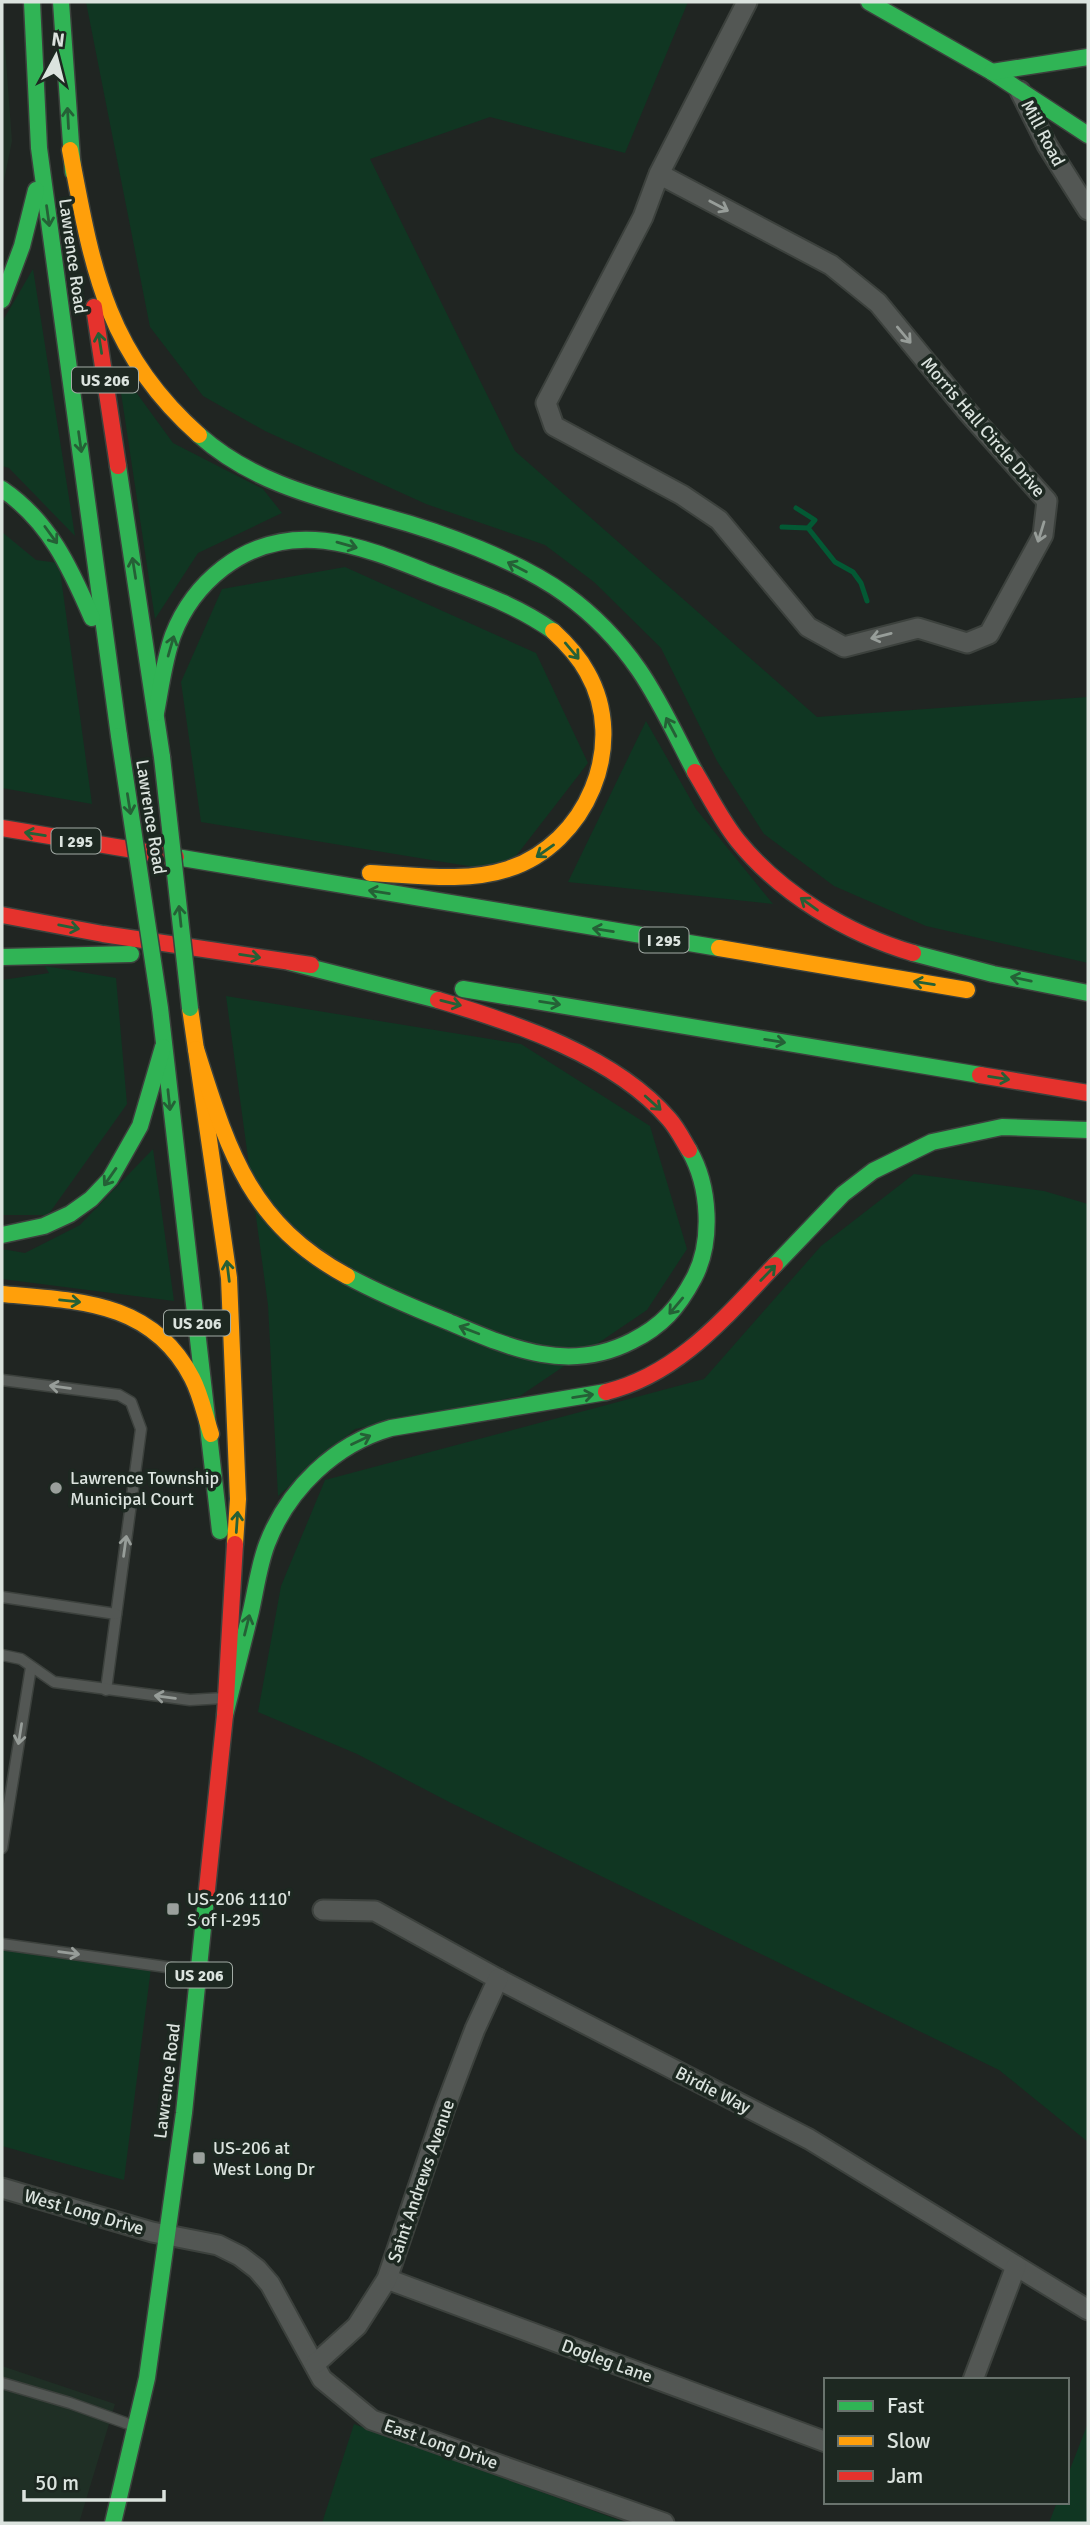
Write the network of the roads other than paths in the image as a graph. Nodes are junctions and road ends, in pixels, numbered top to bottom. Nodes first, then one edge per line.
1 (32, 2) edge
2 (61, 2) edge
3 (747, 2) edge
4 (869, 2) edge
5 (1088, 57) edge
6 (992, 72) junction
7 (1020, 91) junction
8 (1088, 135) edge
9 (39, 148) junction
10 (70, 150) junction
11 (659, 174) junction
12 (1088, 210) edge
13 (2, 300) edge
14 (2, 489) edge
15 (112, 673) junction
16 (156, 713) junction
17 (87, 825) dead end
18 (2, 828) edge
19 (151, 853) junction
20 (239, 869) junction
21 (2, 915) edge
22 (212, 949) junction
23 (2, 957) edge
24 (289, 962) junction
25 (979, 992) dead end
26 (1088, 993) edge
27 (163, 1047) junction
28 (196, 1049) junction
29 (1088, 1093) edge
30 (1088, 1130) edge
31 (2, 1234) edge
32 (2, 1294) edge
33 (2, 1380) edge
34 (211, 1434) junction
35 (2, 1597) edge
36 (116, 1614) junction
37 (229, 1639) junction
38 (2, 1655) edge
39 (31, 1667) junction
40 (106, 1690) junction
41 (224, 1698) junction
42 (225, 1715) junction
43 (2, 1848) edge
44 (323, 1910) dead end
45 (2, 1944) edge
46 (199, 1971) junction
47 (498, 1979) junction
48 (2, 2188) edge
49 (167, 2235) junction
50 (1016, 2266) junction
51 (387, 2279) junction
52 (1088, 2310) edge
53 (314, 2364) junction
54 (974, 2378) edge
55 (2, 2383) edge
56 (137, 2427) junction
57 (824, 2441) edge
58 (113, 2523) edge
59 (664, 2523) edge

1 - 9 main road, Lawrence Road / US 206
10 -> 2 main road, Lawrence Road / US 206
3 - 11 street, Morris Hall Circle Drive
4 - 6 main road
5 - 6 main road
6 - 7 main road
7 - 8 main road
7 - 12 street, Mill Road
9 - 13 main road
9 -> 15 main road, Lawrence Road / US 206
16 -> 10 main road, Lawrence Road / US 206
26 -> 10 main road
11 -> 11 street, Morris Hall Circle Drive
14 -> 15 main road
15 -> 27 main road, Lawrence Road / US 206, bridge
16 -> 20 main road
28 -> 16 main road, Lawrence Road / US 206, bridge
17 - 19 main road
19 -> 18 main road, I 295
19 - 20 main road, I 295
25 -> 20 main road, I 295
21 -> 22 main road
22 - 23 main road
22 -> 24 main road
24 -> 28 main road
24 -> 29 main road
27 -> 31 main road
27 -> 34 main road, Lawrence Road / US 206
37 -> 28 main road, Lawrence Road / US 206
42 -> 30 main road
32 -> 34 main road
36 -> 33 lane
34 - 37 main road, Lawrence Road / US 206
35 - 36 lane
36 - 40 lane
37 - 41 main road, Lawrence Road / US 206
38 - 39 lane
39 - 40 lane
39 -> 43 lane
41 -> 40 lane
41 - 42 main road, Lawrence Road / US 206
42 - 46 main road, Lawrence Road / US 206
44 - 47 street, Birdie Way
45 -> 46 lane
46 - 49 main road, Lawrence Road / US 206
47 - 50 street, Birdie Way
47 - 51 street, Saint Andrews Avenue
48 - 49 street, West Long Drive
49 - 53 street, East Long Drive
49 - 56 main road, Lawrence Road / US 206
50 - 52 street, Birdie Way
50 - 54 street
51 - 53 street, Saint Andrews Avenue
51 - 57 street, Dogleg Lane
53 - 59 street, East Long Drive
55 - 56 lane
56 - 58 main road, Lawrence Road / US 206

